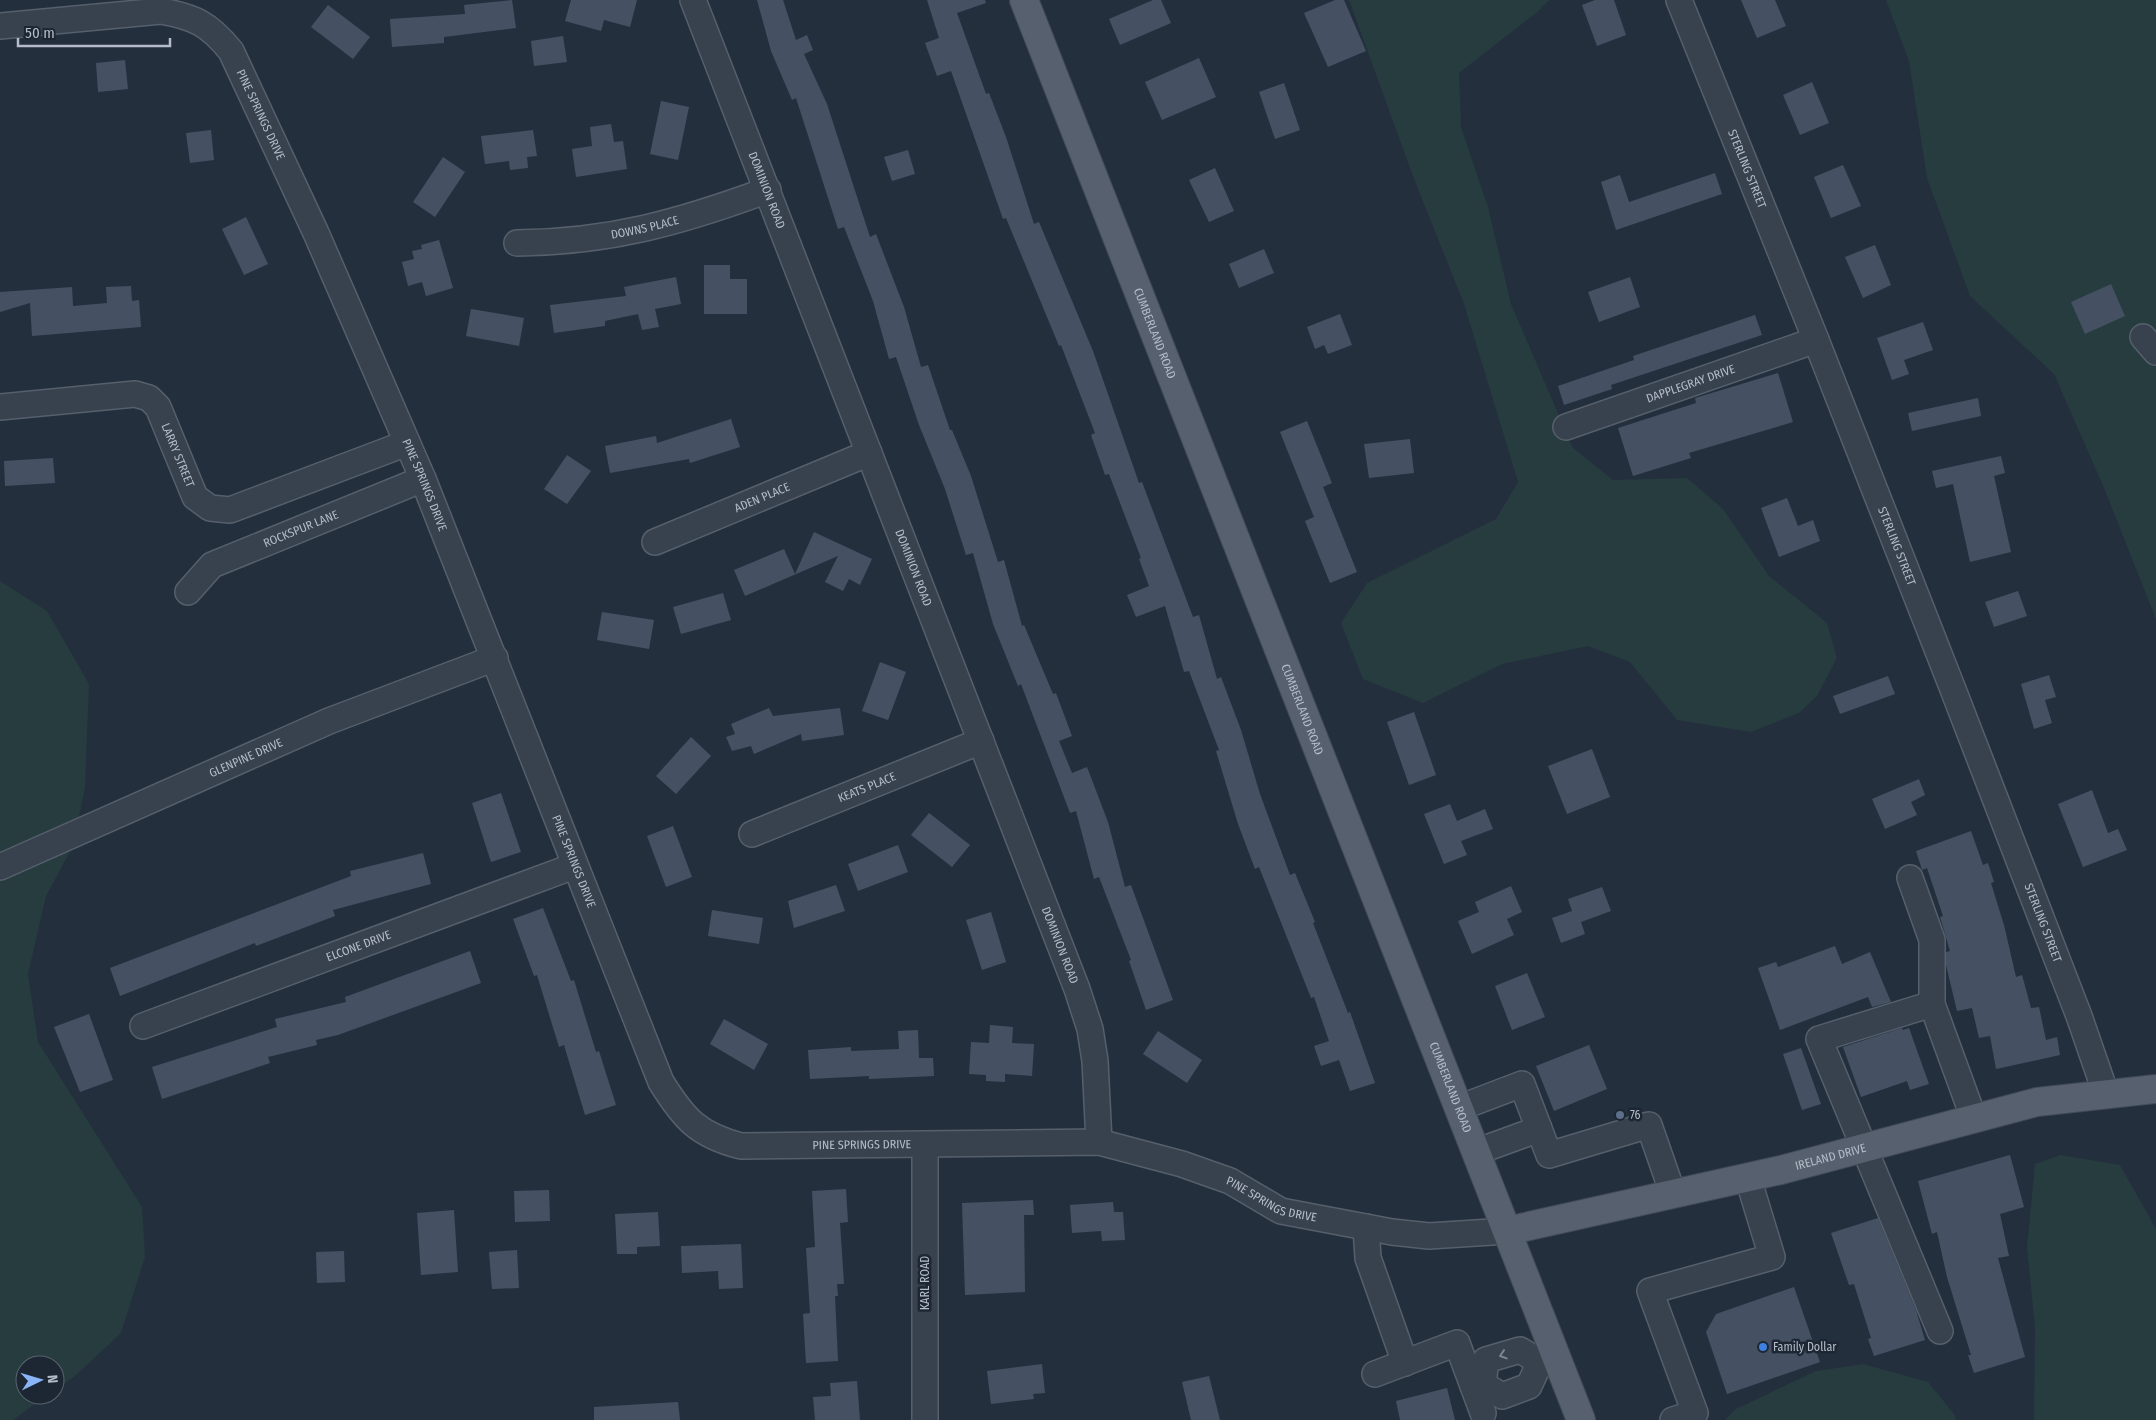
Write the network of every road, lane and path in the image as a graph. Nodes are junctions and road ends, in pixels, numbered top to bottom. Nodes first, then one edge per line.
1 (693, 0) edge
2 (1024, 0) edge
3 (1679, 0) edge
4 (0, 26) edge
5 (768, 190) junction
6 (517, 243) dead end
7 (1816, 340) junction
8 (0, 407) edge
9 (1566, 427) dead end
10 (407, 443) junction
11 (869, 453) junction
12 (423, 479) junction
13 (655, 542) dead end
14 (188, 592) dead end
15 (495, 658) junction
16 (981, 742) junction
17 (752, 834) dead end
18 (0, 866) edge
19 (574, 866) junction
20 (1910, 878) dead end
21 (1932, 1004) junction
22 (143, 1026) dead end
23 (2156, 1089) edge
24 (2106, 1094) junction
25 (1458, 1108) junction
26 (1974, 1119) junction
27 (1539, 1129) junction
28 (1099, 1142) junction
29 (925, 1145) junction
30 (1862, 1148) junction
31 (1476, 1152) junction
32 (1748, 1178) junction
33 (1673, 1194) junction
34 (1366, 1227) junction
35 (1507, 1231) junction
36 (1940, 1331) dead end
37 (1548, 1358) junction
38 (1405, 1363) junction
39 (1375, 1374) dead end
40 (1478, 1386) junction
41 (1483, 1413) dead end
42 (925, 1420) edge
43 (1581, 1420) edge
44 (1673, 1420) edge

1 - 5 street, DOMINION ROAD
2 - 25 main road, CUMBERLAND ROAD
3 - 7 street, STERLING STREET
4 - 10 street, PINE SPRINGS DRIVE
5 - 6 street, DOWNS PLACE
5 - 11 street, DOMINION ROAD
7 - 9 street, DAPPLEGRAY DRIVE
7 - 24 street, STERLING STREET
8 - 10 street, LARRY STREET
10 - 12 street, PINE SPRINGS DRIVE
11 - 13 street, ADEN PLACE
11 - 16 street, DOMINION ROAD
12 - 14 street, ROCKSPUR LANE
12 - 15 street, PINE SPRINGS DRIVE
15 - 18 street, GLENPINE DRIVE
15 - 19 street, PINE SPRINGS DRIVE
16 - 17 street, KEATS PLACE
16 - 28 street, DOMINION ROAD
19 - 22 street, ELCONE DRIVE
19 - 29 street, PINE SPRINGS DRIVE
20 - 21 street
21 - 26 street
21 - 30 street
23 - 24 main road, IRELAND DRIVE
24 - 26 main road, IRELAND DRIVE
25 - 27 street
25 - 31 main road, CUMBERLAND ROAD
26 - 30 main road, IRELAND DRIVE
27 - 31 street
27 - 33 street
28 - 29 street, PINE SPRINGS DRIVE
28 - 34 street, PINE SPRINGS DRIVE
29 - 42 street, KARL ROAD
30 - 32 main road, IRELAND DRIVE
30 - 36 street
31 - 35 main road, CUMBERLAND ROAD
32 - 33 main road, IRELAND DRIVE
32 - 44 street
33 - 35 main road, IRELAND DRIVE
34 - 35 street, PINE SPRINGS DRIVE
34 - 38 street
35 - 37 main road, CUMBERLAND ROAD
37 - 40 street
37 -> 40 street
37 - 43 main road, CUMBERLAND ROAD
38 - 39 street
38 - 40 street
40 - 41 street

